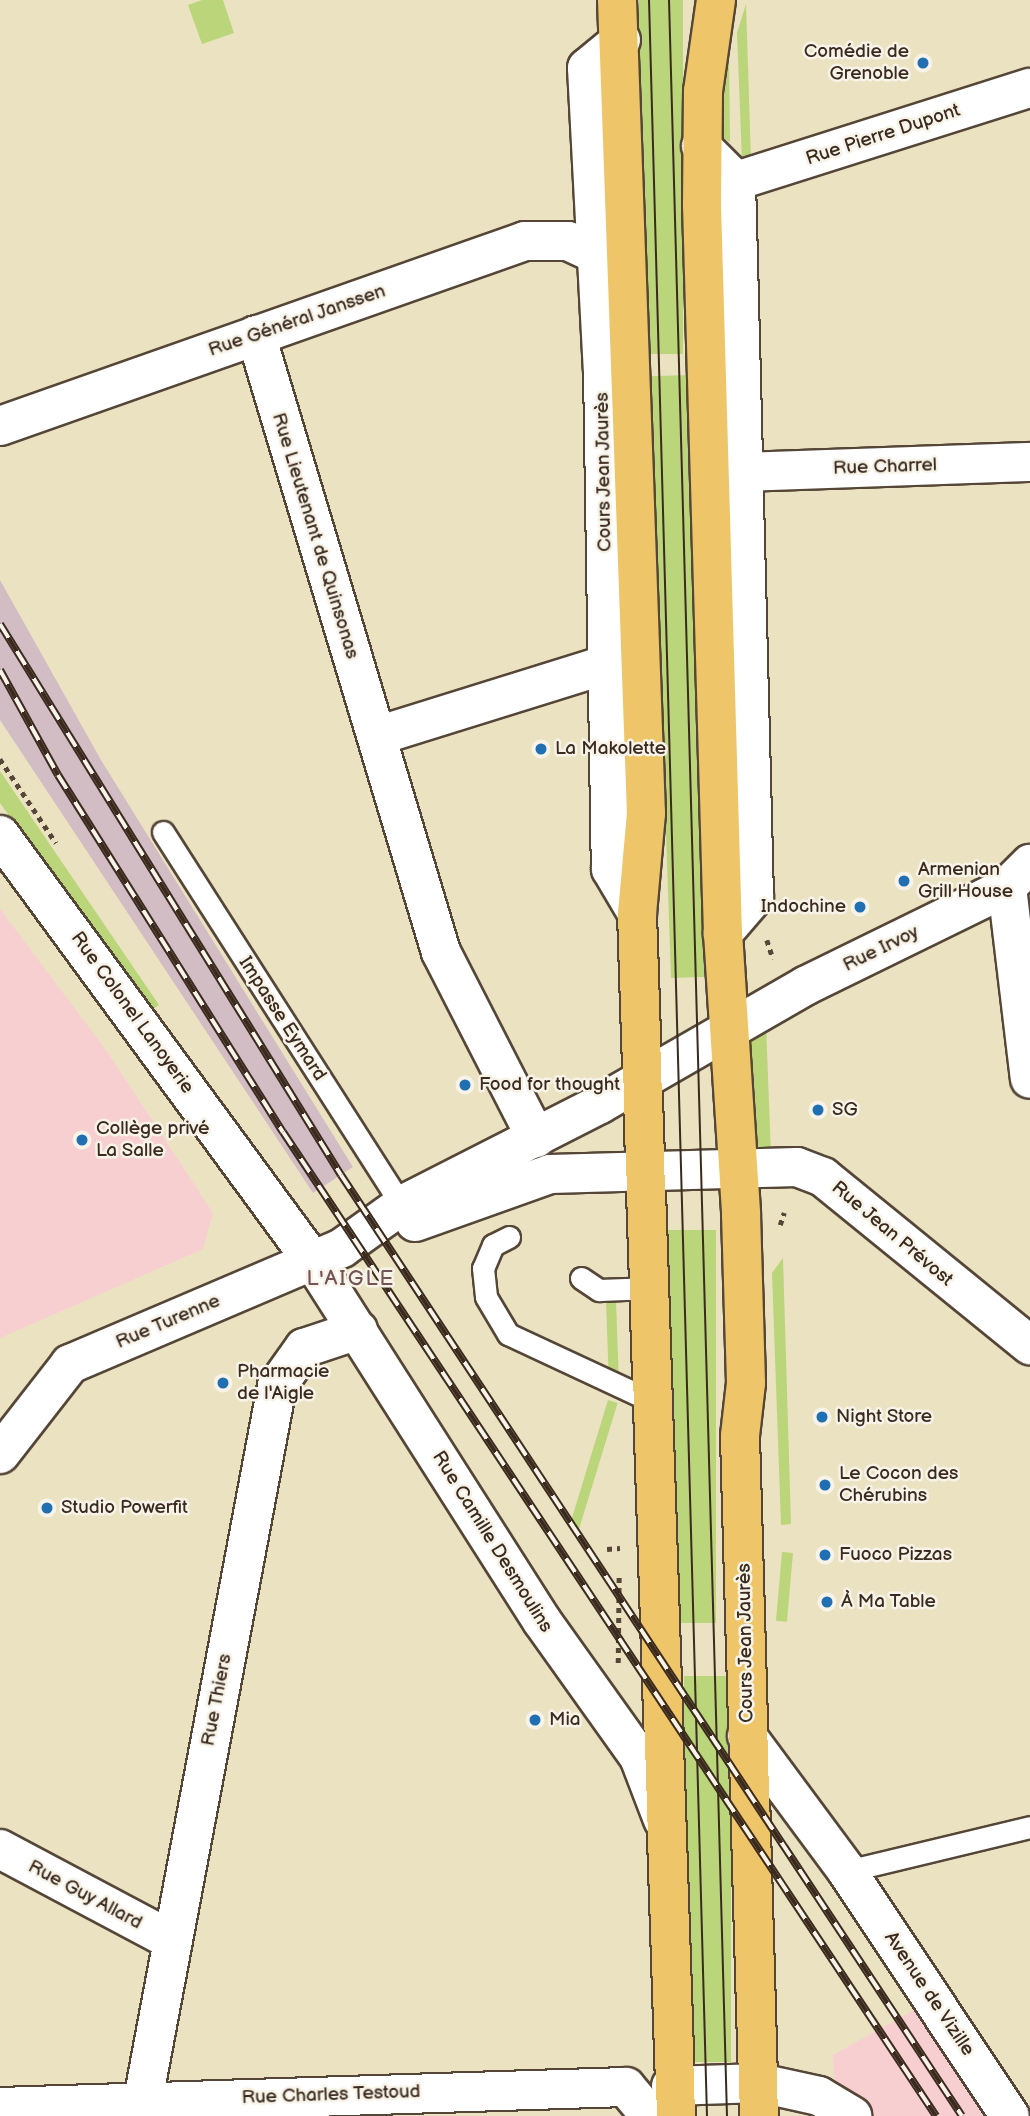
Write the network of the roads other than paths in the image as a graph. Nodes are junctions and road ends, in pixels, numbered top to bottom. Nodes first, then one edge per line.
1 (617, 0) edge
2 (716, 0) edge
3 (621, 40) junction
4 (1030, 88) edge
5 (702, 146) junction
6 (736, 181) junction
7 (596, 254) junction
8 (256, 335) junction
9 (0, 426) edge
10 (1030, 462) edge
11 (740, 472) junction
12 (607, 664) junction
13 (377, 736) junction
14 (163, 832) dead end
15 (0, 835) edge
16 (1018, 876) edge
17 (637, 913) junction
18 (723, 933) junction
19 (728, 1031) junction
20 (645, 1079) junction
21 (1030, 1079) edge
22 (536, 1138) junction
23 (648, 1170) junction
24 (737, 1170) junction
25 (402, 1205) junction
26 (509, 1237) dead end
27 (346, 1245) junction
28 (312, 1260) junction
29 (581, 1278) dead end
30 (652, 1288) junction
31 (358, 1330) junction
32 (1030, 1345) edge
33 (656, 1403) junction
34 (5, 1436) edge
35 (747, 1736) junction
36 (665, 1826) junction
37 (1030, 1827) edge
38 (0, 1849) edge
39 (848, 1871) junction
40 (171, 1940) junction
41 (760, 2099) edge
42 (0, 2107) edge
43 (662, 2108) edge
44 (141, 2109) edge
45 (852, 2116) edge
46 (1010, 2116) edge

1 - 3 main road, Cours Jean Jaurès
2 - 5 main road, Cours Jean Jaurès
3 - 7 street, Cours Jean Jaurès
3 - 17 main road, Cours Jean Jaurès
4 - 6 street, Rue Pierre Dupont
5 - 6 street
5 - 18 main road, Cours Jean Jaurès
6 - 11 street
7 - 8 street, Rue Général Janssen
7 - 12 street, Cours Jean Jaurès
8 - 9 street, Rue Général Janssen
8 - 13 street, Rue Lieutenant de Quinsonas
10 - 11 street, Rue Charrel
11 - 18 street
12 - 13 street
12 - 17 street, Cours Jean Jaurès
13 - 22 street, Rue Lieutenant de Quinsonas
14 - 25 lane, Impasse Eymard
15 - 28 street, Rue Colonel Lanoyerie
16 - 19 street, Rue Irvoy
16 - 21 street
17 - 20 main road, Cours Jean Jaurès
18 - 19 main road, Cours Jean Jaurès
19 - 20 street
19 - 24 main road, Cours Jean Jaurès
20 - 22 street, Rue Turenne
20 - 23 main road, Cours Jean Jaurès
22 - 25 street, Rue Turenne
23 - 24 street
23 - 27 street, Rue Turenne
23 - 30 main road, Cours Jean Jaurès
24 - 32 street, Rue Jean Prévost
24 - 35 main road, Cours Jean Jaurès
25 - 27 street, Rue Turenne
26 - 33 lane
27 - 28 street, Rue Turenne
28 - 31 street, Rue Camille Desmoulins
28 - 34 street, Rue Turenne
29 - 30 lane
30 - 33 main road, Cours Jean Jaurès
31 - 36 street, Rue Camille Desmoulins
31 - 40 street, Rue Thiers
33 - 36 main road, Cours Jean Jaurès
35 - 39 street, Avenue de Vizille
35 - 41 main road, Cours Jean Jaurès
36 - 43 main road, Cours Jean Jaurès
37 - 39 lane
38 - 40 street, Rue Guy Allard
39 - 46 street, Avenue de Vizille
40 - 44 street, Rue Thiers
41 - 43 street
41 - 45 street
42 - 44 street, Rue Charles Testoud
43 - 44 street, Rue Charles Testoud

